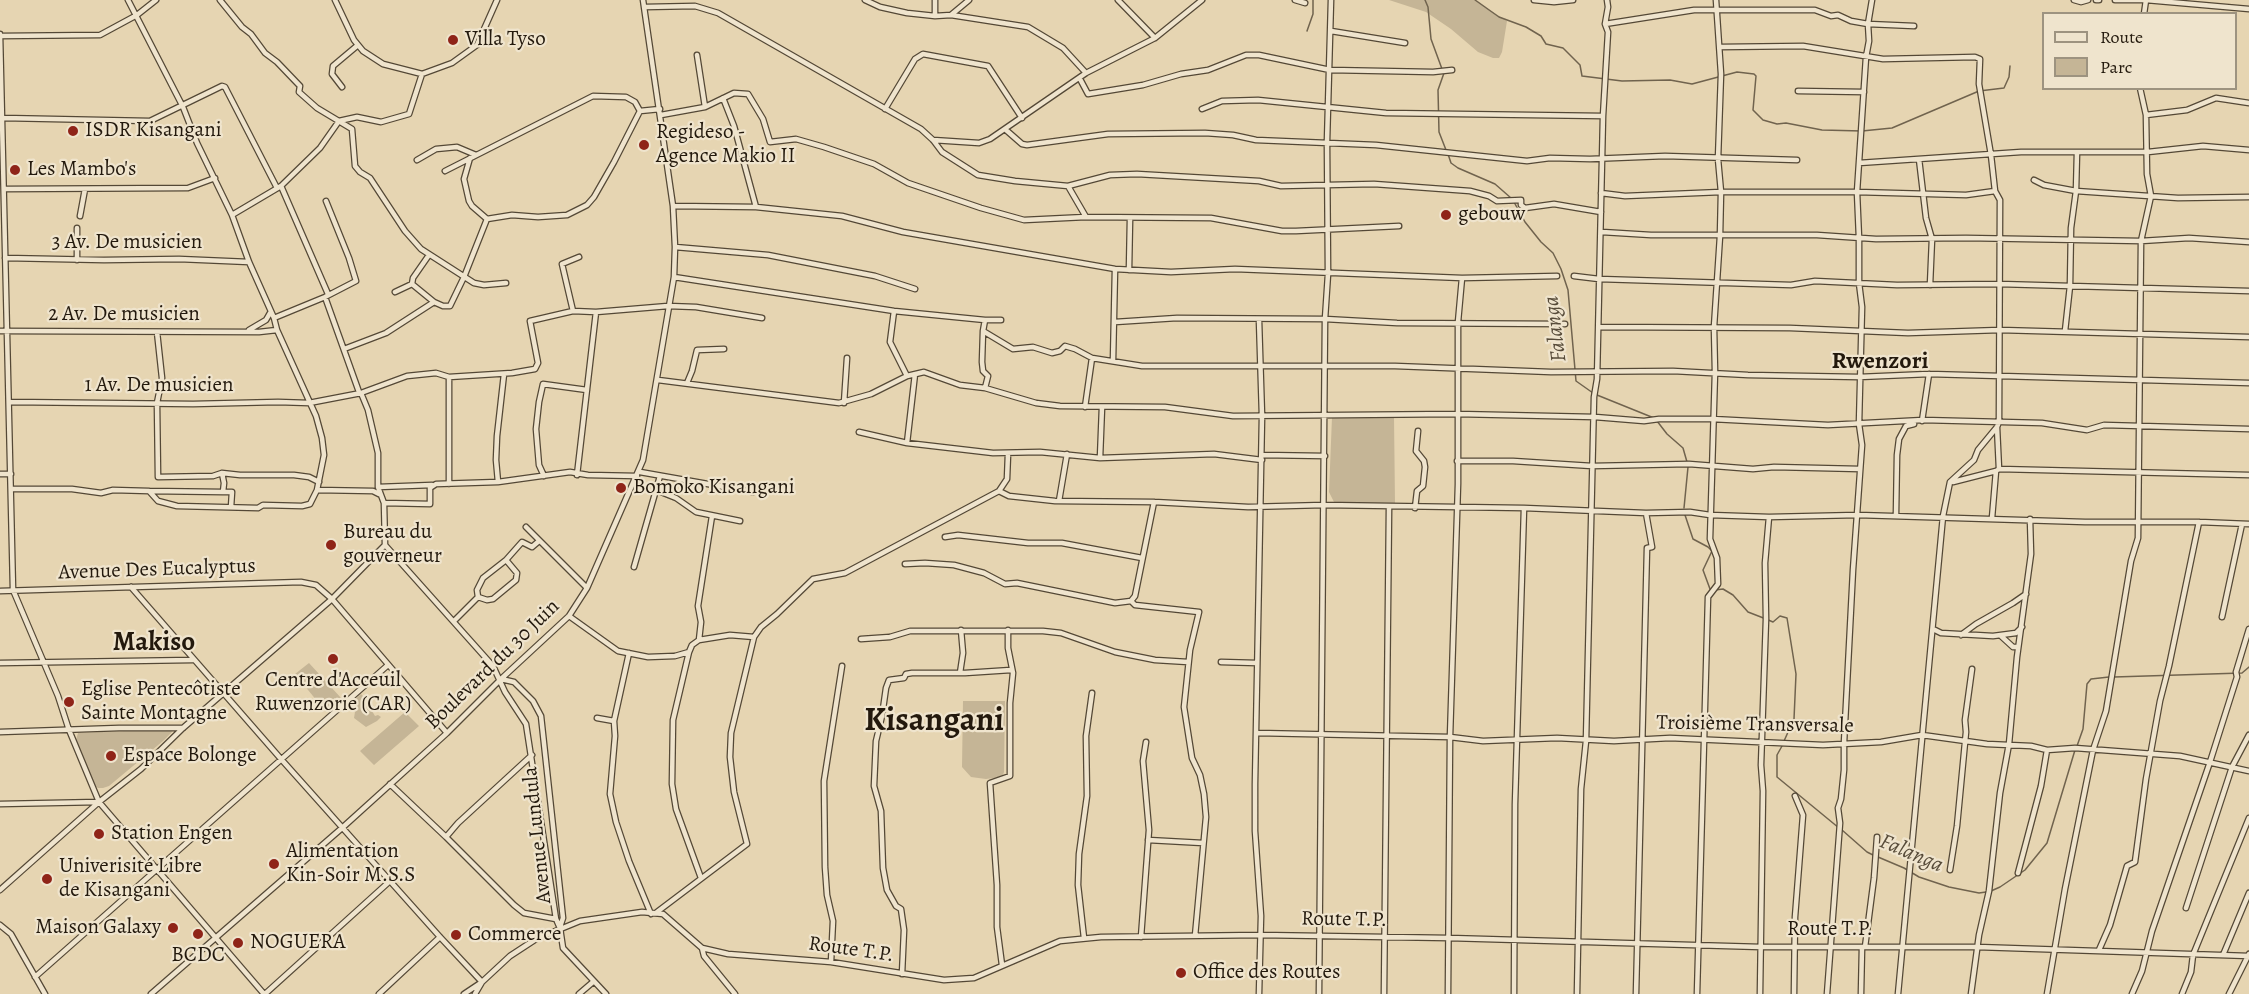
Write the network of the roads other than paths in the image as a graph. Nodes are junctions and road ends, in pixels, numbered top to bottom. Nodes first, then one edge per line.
1 (128, 0) edge
2 (156, 0) edge
3 (220, 0) edge
4 (335, 0) edge
5 (497, 0) edge
6 (643, 0) edge
7 (865, 0) edge
8 (935, 0) edge
9 (969, 0) edge
10 (1118, 0) edge
11 (1202, 0) edge
12 (1295, 0) edge
13 (1331, 0) edge
14 (1534, 0) edge
15 (1573, 0) edge
16 (1607, 0) edge
17 (1716, 0) edge
18 (1872, 0) edge
19 (2074, 0) edge
20 (2088, 0) edge
21 (2115, 0) edge
22 (2146, 0) edge
23 (1305, 3) dead end
24 (645, 7) junction
25 (2249, 9) edge
26 (1716, 10) junction
27 (137, 15) junction
28 (951, 15) junction
29 (935, 16) junction
30 (1605, 24) junction
31 (1868, 24) junction
32 (1914, 26) dead end
33 (1331, 31) junction
34 (0, 35) edge
35 (1155, 38) junction
36 (1405, 43) dead end
37 (358, 45) junction
38 (1720, 47) junction
39 (697, 55) dead end
40 (1866, 57) junction
41 (1330, 70) junction
42 (1452, 70) dead end
43 (1086, 73) junction
44 (422, 74) junction
45 (1080, 79) junction
46 (0, 84) edge
47 (342, 87) dead end
48 (2140, 90) edge
49 (1798, 91) dead end
50 (1864, 92) junction
51 (723, 98) junction
52 (2249, 103) edge
53 (183, 107) junction
54 (705, 107) junction
55 (1328, 107) junction
56 (660, 109) junction
57 (885, 109) junction
58 (1202, 109) dead end
59 (640, 111) junction
60 (661, 115) junction
61 (2146, 115) junction
62 (1603, 116) junction
63 (3, 118) junction
64 (1022, 118) junction
65 (339, 121) junction
66 (1006, 130) junction
67 (933, 140) junction
68 (1327, 142) junction
69 (2249, 150) edge
70 (2077, 152) junction
71 (2148, 152) junction
72 (1991, 154) junction
73 (476, 155) junction
74 (470, 158) junction
75 (1602, 159) junction
76 (1718, 159) junction
77 (1919, 159) junction
78 (417, 160) dead end
79 (1797, 160) dead end
80 (1859, 163) junction
81 (445, 171) dead end
82 (214, 178) junction
83 (2034, 180) dead end
84 (1328, 185) junction
85 (1068, 186) junction
86 (279, 187) junction
87 (4, 189) junction
88 (85, 189) junction
89 (1995, 191) junction
90 (2076, 191) junction
91 (1721, 192) junction
92 (1857, 192) junction
93 (1601, 194) junction
94 (1924, 195) junction
95 (2151, 196) junction
96 (2249, 197) edge
97 (326, 201) dead end
98 (673, 206) junction
99 (756, 207) junction
100 (1601, 212) junction
101 (232, 215) junction
102 (80, 216) dead end
103 (1086, 217) junction
104 (487, 219) junction
105 (1130, 219) junction
106 (1399, 226) dead end
107 (78, 228) dead end
108 (1328, 228) junction
109 (1602, 232) junction
110 (1720, 236) junction
111 (1859, 238) junction
112 (2000, 238) junction
113 (1932, 239) junction
114 (2071, 240) junction
115 (2140, 241) junction
116 (2249, 242) edge
117 (675, 247) junction
118 (429, 255) junction
119 (579, 257) dead end
120 (5, 258) junction
121 (77, 260) junction
122 (249, 262) junction
123 (1115, 269) junction
124 (1129, 270) junction
125 (1328, 274) junction
126 (1557, 276) dead end
127 (1574, 276) dead end
128 (464, 277) junction
129 (674, 277) junction
130 (1462, 278) junction
131 (1599, 279) junction
132 (1717, 282) junction
133 (506, 283) dead end
134 (1859, 283) junction
135 (412, 284) junction
136 (1999, 284) junction
137 (1930, 285) junction
138 (2070, 286) junction
139 (2139, 288) junction
140 (915, 289) dead end
141 (2249, 291) edge
142 (395, 292) dead end
143 (326, 296) junction
144 (434, 302) junction
145 (668, 306) junction
146 (894, 310) junction
147 (573, 311) junction
148 (596, 312) junction
149 (272, 315) junction
150 (762, 318) dead end
151 (1325, 319) junction
152 (985, 320) junction
153 (1001, 320) dead end
154 (1259, 320) junction
155 (1115, 322) junction
156 (1458, 322) junction
157 (1565, 324) dead end
158 (1599, 327) junction
159 (1714, 327) junction
160 (1860, 329) junction
161 (249, 330) junction
162 (277, 330) junction
163 (2000, 330) junction
164 (0, 331) edge
165 (983, 331) junction
166 (2065, 331) junction
167 (7, 332) junction
168 (157, 332) junction
169 (2139, 333) junction
170 (2249, 337) edge
171 (724, 349) dead end
172 (344, 350) junction
173 (847, 358) dead end
174 (1092, 358) junction
175 (1113, 361) junction
176 (1326, 365) junction
177 (1259, 367) junction
178 (1459, 369) junction
179 (1598, 371) junction
180 (1715, 372) junction
181 (504, 374) junction
182 (915, 374) junction
183 (1929, 374) junction
184 (907, 376) junction
185 (1999, 376) junction
186 (448, 377) junction
187 (1859, 377) junction
188 (658, 380) junction
189 (2138, 381) junction
190 (687, 383) junction
191 (2249, 383) edge
192 (985, 388) junction
193 (587, 390) junction
194 (360, 393) junction
195 (10, 402) junction
196 (157, 403) junction
197 (309, 403) junction
198 (844, 403) junction
199 (1085, 407) junction
200 (1102, 407) junction
201 (1456, 414) junction
202 (1325, 415) junction
203 (1263, 416) junction
204 (1595, 417) junction
205 (1712, 419) junction
206 (1923, 420) junction
207 (1859, 424) junction
208 (1998, 425) junction
209 (2138, 426) junction
210 (2249, 429) edge
211 (1418, 431) dead end
212 (859, 432) dead end
213 (907, 443) junction
214 (1008, 454) junction
215 (1067, 454) junction
216 (1325, 456) junction
217 (1100, 458) junction
218 (1262, 458) junction
219 (1457, 461) junction
220 (1592, 466) junction
221 (1712, 466) junction
222 (1860, 469) junction
223 (1997, 470) junction
224 (222, 473) junction
225 (2138, 473) junction
226 (0, 474) edge
227 (11, 474) junction
228 (638, 474) junction
229 (577, 475) junction
230 (2249, 475) edge
231 (543, 476) junction
232 (660, 476) junction
233 (319, 482) junction
234 (498, 482) junction
235 (1950, 482) junction
236 (449, 484) junction
237 (432, 486) junction
238 (378, 487) junction
239 (11, 489) junction
240 (317, 490) junction
241 (656, 490) junction
242 (149, 491) junction
243 (999, 491) junction
244 (223, 492) junction
245 (753, 492) dead end
246 (380, 494) junction
247 (1059, 501) junction
248 (384, 502) junction
249 (1154, 502) junction
250 (1324, 505) junction
251 (231, 507) junction
252 (1261, 507) junction
253 (1389, 507) junction
254 (1415, 508) junction
255 (1457, 508) junction
256 (1524, 508) junction
257 (1591, 511) junction
258 (1646, 513) junction
259 (1858, 514) junction
260 (1710, 515) junction
261 (1896, 515) junction
262 (712, 516) junction
263 (1943, 516) junction
264 (1769, 518) junction
265 (1992, 518) junction
266 (2030, 519) junction
267 (740, 520) dead end
268 (2199, 522) junction
269 (2138, 523) junction
270 (2242, 524) junction
271 (2249, 524) edge
272 (526, 527) dead end
273 (945, 537) dead end
274 (539, 541) junction
275 (385, 545) junction
276 (1142, 558) junction
277 (506, 560) junction
278 (905, 564) dead end
279 (634, 567) dead end
280 (131, 587) junction
281 (587, 588) junction
282 (13, 590) junction
283 (0, 591) edge
284 (2026, 594) junction
285 (478, 597) junction
286 (332, 599) junction
287 (1131, 601) junction
288 (569, 616) junction
289 (2222, 617) dead end
290 (454, 621) junction
291 (2023, 626) junction
292 (1933, 629) junction
293 (2249, 629) edge
294 (961, 630) junction
295 (1008, 630) junction
296 (1961, 635) junction
297 (2001, 636) junction
298 (754, 637) junction
299 (861, 639) dead end
300 (699, 640) junction
301 (2018, 647) junction
302 (689, 652) junction
303 (629, 654) junction
304 (193, 660) junction
305 (43, 662) junction
306 (1188, 662) junction
307 (1221, 662) dead end
308 (0, 663) edge
309 (1257, 663) junction
310 (388, 664) junction
311 (842, 666) dead end
312 (1972, 669) dead end
313 (1011, 670) junction
314 (960, 673) junction
315 (501, 679) junction
316 (224, 693) junction
317 (1092, 693) dead end
318 (597, 717) dead end
319 (614, 721) junction
320 (183, 728) junction
321 (69, 730) junction
322 (0, 732) edge
323 (447, 733) junction
324 (1257, 733) junction
325 (1322, 735) junction
326 (1922, 735) junction
327 (2249, 735) edge
328 (1387, 736) junction
329 (1450, 737) junction
330 (1518, 738) junction
331 (1643, 740) junction
332 (1586, 741) junction
333 (1704, 741) junction
334 (1965, 741) junction
335 (1146, 742) dead end
336 (1762, 742) junction
337 (1844, 743) junction
338 (2009, 744) junction
339 (2047, 750) junction
340 (2093, 750) junction
341 (2150, 753) junction
342 (532, 754) junction
343 (281, 759) junction
344 (2210, 762) junction
345 (2232, 767) junction
346 (2249, 771) edge
347 (390, 784) junction
348 (1796, 796) dead end
349 (99, 802) junction
350 (0, 804) edge
351 (2249, 818) edge
352 (342, 828) junction
353 (446, 837) junction
354 (1877, 837) dead end
355 (1148, 840) junction
356 (1203, 843) junction
357 (158, 870) junction
358 (1950, 870) dead end
359 (2018, 873) dead end
360 (700, 878) junction
361 (390, 881) junction
362 (0, 890) edge
363 (2249, 893) edge
364 (2186, 908) dead end
365 (654, 913) junction
366 (556, 918) junction
367 (0, 925) edge
368 (560, 928) junction
369 (1260, 935) junction
370 (1195, 936) junction
371 (214, 937) junction
372 (440, 937) junction
373 (1141, 937) junction
374 (1319, 937) junction
375 (1084, 938) junction
376 (1385, 938) junction
377 (1449, 938) junction
378 (1514, 940) junction
379 (1576, 941) junction
380 (1638, 943) junction
381 (1698, 945) junction
382 (1831, 945) junction
383 (1796, 946) junction
384 (1902, 946) junction
385 (1761, 947) junction
386 (1863, 947) junction
387 (1977, 947) junction
388 (702, 948) junction
389 (2056, 949) junction
390 (2099, 950) junction
391 (2148, 951) junction
392 (2193, 955) junction
393 (2223, 955) junction
394 (2249, 955) edge
395 (831, 962) junction
396 (1002, 965) junction
397 (902, 974) junction
398 (35, 977) junction
399 (482, 982) junction
400 (592, 982) junction
401 (45, 994) edge
402 (151, 994) edge
403 (265, 994) edge
404 (379, 994) edge
405 (464, 994) edge
406 (475, 994) edge
407 (579, 994) edge
408 (606, 994) edge
409 (735, 994) edge
410 (1259, 994) edge
411 (1319, 994) edge
412 (1384, 994) edge
413 (1448, 994) edge
414 (1514, 994) edge
415 (1577, 994) edge
416 (1636, 994) edge
417 (1697, 994) edge
418 (1760, 994) edge
419 (1794, 994) edge
420 (1827, 994) edge
421 (1861, 994) edge
422 (1898, 994) edge
423 (1971, 994) edge
424 (2047, 994) edge
425 (2132, 994) edge
426 (2182, 994) edge
427 (2229, 994) edge

1 - 27 street
2 - 27 street
3 - 65 street
4 - 37 street
5 - 44 street
6 - 24 street, Boulevard du 30 Juin
7 - 29 street
8 - 29 street
9 - 28 street
10 - 35 street
11 - 35 street
12 - 23 street
13 - 33 street
14 - 15 street
16 - 30 street
17 - 26 street
18 - 31 street
19 - 20 street
21 - 22 street
22 - 25 street
24 - 56 street, Boulevard du 30 Juin
24 - 57 street
26 - 30 street
26 - 31 street
26 - 38 street
27 - 34 street
27 - 53 street
28 - 29 street
28 - 43 street
30 - 62 street
31 - 32 street
31 - 40 street
33 - 36 street
33 - 41 street
34 - 46 street
35 - 43 street
37 - 44 street
37 - 47 street
38 - 40 street
38 - 76 street
39 - 54 street
40 - 50 street
40 - 72 street
41 - 42 street
41 - 45 street
41 - 55 street
43 - 45 street
44 - 65 street
45 - 64 street
46 - 63 street
48 - 61 street
49 - 50 street
50 - 80 street
51 - 54 street
51 - 99 street
51 - 103 street
52 - 61 street
53 - 63 street
53 - 82 street
53 - 86 street
54 - 60 street
55 - 58 street
55 - 62 street
55 - 68 street
56 - 59 street
56 - 60 street, Boulevard du 30 Juin
57 - 64 street
57 - 67 street
59 - 73 street
59 - 104 street
60 - 98 street, Boulevard du 30 Juin
61 - 71 street
62 - 75 street
63 - 87 street
64 - 66 street
65 - 86 street
65 - 118 street
66 - 67 street
66 - 68 street
67 - 85 street
68 - 75 street
68 - 84 street
69 - 71 street
70 - 71 street
70 - 72 street
70 - 90 street
71 - 95 street
72 - 77 street
72 - 89 street
73 - 74 street
73 - 78 street
74 - 81 street
74 - 104 street
75 - 76 street
75 - 93 street
76 - 79 street
76 - 91 street
77 - 80 street
77 - 94 street
80 - 92 street
82 - 88 street
82 - 101 street
83 - 90 street
84 - 85 street
84 - 100 street
84 - 108 street
85 - 103 street
86 - 101 street
86 - 143 street
87 - 88 street
87 - 120 street
88 - 102 street
89 - 94 street
89 - 112 street
90 - 95 street
90 - 114 street
91 - 92 street
91 - 93 street
91 - 110 street
92 - 94 street
92 - 111 street
93 - 100 street
94 - 113 street
95 - 96 street
95 - 115 street
97 - 143 street
98 - 99 street
98 - 117 street, Boulevard du 30 Juin
99 - 123 street
100 - 109 street
101 - 122 street
103 - 105 street
104 - 128 street
105 - 108 street
105 - 124 street
106 - 108 street
107 - 121 street
108 - 125 street
109 - 110 street
109 - 131 street
110 - 111 street
110 - 132 street
111 - 113 street
111 - 134 street
112 - 113 street
112 - 114 street
112 - 136 street
113 - 137 street
114 - 115 street
114 - 138 street
115 - 116 street
115 - 139 street
117 - 129 street, Boulevard du 30 Juin
117 - 140 street
118 - 128 street
118 - 135 street
119 - 147 street
120 - 121 street, 3 Av. De musicien
120 - 167 street
121 - 122 street, 3 Av. De musicien
122 - 149 street
123 - 124 street
123 - 155 street
124 - 125 street
125 - 130 street
125 - 151 street
126 - 130 street
127 - 131 street
128 - 133 street
128 - 144 street
129 - 145 street, Boulevard du 30 Juin
129 - 146 street
130 - 156 street
131 - 132 street
131 - 158 street
132 - 134 street
132 - 159 street
134 - 137 street
134 - 160 street
135 - 142 street
135 - 144 street
136 - 137 street
136 - 138 street
136 - 163 street
138 - 139 street
138 - 166 street
139 - 141 street
139 - 169 street
143 - 149 street
143 - 172 street
144 - 172 street
145 - 148 street
145 - 150 street
145 - 188 street, Boulevard du 30 Juin
146 - 152 street
146 - 184 street
147 - 148 street
147 - 181 street, 1 Av. De musicien
148 - 193 street
149 - 161 street
149 - 162 street
151 - 154 street
151 - 156 street
151 - 176 street
152 - 153 street
152 - 165 street
154 - 155 street
154 - 177 street
155 - 175 street
156 - 157 street
156 - 178 street
158 - 159 street
158 - 179 street
159 - 160 street
159 - 180 street
160 - 163 street
160 - 187 street
161 - 162 street, 2 Av. De musicien
161 - 168 street, 2 Av. De musicien
162 - 197 street
163 - 166 street
163 - 185 street
164 - 167 street, 2 Av. De musicien
165 - 174 street
165 - 192 street
166 - 169 street
167 - 168 street, 2 Av. De musicien
167 - 195 street
168 - 196 street
169 - 170 street
169 - 189 street
171 - 190 street
172 - 194 street
173 - 198 street
174 - 175 street
174 - 199 street
175 - 177 street
176 - 177 street
176 - 178 street
176 - 202 street
177 - 203 street
178 - 179 street
178 - 201 street
179 - 180 street
179 - 204 street
180 - 187 street
180 - 205 street
181 - 186 street, 1 Av. De musicien
181 - 234 street
182 - 184 street
182 - 192 street
182 - 213 street
183 - 185 street
183 - 187 street
183 - 206 street
184 - 198 street
185 - 189 street
185 - 208 street
186 - 194 street, 1 Av. De musicien
186 - 236 street
187 - 207 street
188 - 190 street
188 - 228 street, Boulevard du 30 Juin
189 - 191 street
189 - 209 street
190 - 198 street
192 - 199 street
193 - 229 street
193 - 231 street
194 - 197 street, 1 Av. De musicien
194 - 238 street
195 - 196 street, 1 Av. De musicien
195 - 227 street
196 - 197 street, 1 Av. De musicien
196 - 224 street
197 - 233 street
199 - 200 street
200 - 203 street
200 - 217 street
201 - 202 street
201 - 204 street
201 - 219 street
202 - 203 street
202 - 216 street
203 - 218 street
204 - 205 street
204 - 220 street
205 - 207 street
205 - 221 street
206 - 207 street
206 - 208 street
206 - 261 street
207 - 222 street
208 - 209 street
208 - 223 street
208 - 235 street
209 - 210 street
209 - 225 street
211 - 254 street
212 - 213 street
213 - 214 street
214 - 215 street
214 - 243 street
215 - 217 street
215 - 247 street
216 - 218 street
216 - 250 street
217 - 218 street
218 - 252 street
219 - 220 street
219 - 255 street
220 - 221 street
220 - 257 street
221 - 222 street
221 - 260 street
222 - 259 street
223 - 225 street
223 - 235 street
223 - 265 street
224 - 233 street
224 - 244 street
225 - 230 street
225 - 269 street
226 - 227 street
227 - 239 street
228 - 229 street
228 - 232 street
228 - 281 street, Boulevard du 30 Juin
229 - 231 street
231 - 234 street
232 - 241 street
232 - 245 street
233 - 240 street
234 - 236 street
235 - 263 street
236 - 237 street
237 - 238 street
237 - 248 street
238 - 246 street
239 - 242 street
239 - 282 street
240 - 246 street
240 - 251 street
241 - 262 street
241 - 279 street
242 - 244 street
242 - 251 street
243 - 247 street
243 - 298 street
244 - 251 street
246 - 248 street
247 - 249 street
248 - 275 street
249 - 252 street
249 - 276 street
250 - 252 street
250 - 253 street
250 - 325 street
252 - 309 street
253 - 254 street
253 - 328 street
254 - 255 street
255 - 256 street
255 - 329 street
256 - 257 street
256 - 330 street
257 - 258 street
257 - 332 street
258 - 260 street
258 - 331 street
259 - 261 street
259 - 264 street
259 - 337 street
260 - 264 street
260 - 333 street
261 - 263 street
262 - 267 street
262 - 300 street
263 - 265 street
263 - 292 street
264 - 336 street
265 - 266 street
266 - 269 street
266 - 284 street
268 - 269 street
268 - 270 street
268 - 341 street
269 - 340 street
270 - 271 street
270 - 289 street
272 - 274 street
273 - 276 street
274 - 277 street
274 - 281 street
275 - 286 street
275 - 290 street, Avenue Lundula
276 - 287 street
277 - 285 street
277 - 285 street
278 - 287 street
280 - 282 street, Avenue Des Eucalyptus
280 - 286 street, Avenue Des Eucalyptus
280 - 304 street
281 - 288 street, Boulevard du 30 Juin
282 - 283 street, Avenue Des Eucalyptus
282 - 305 street
284 - 291 street
284 - 296 street
285 - 290 street
286 - 310 street
286 - 316 street
287 - 306 street
288 - 303 street
288 - 315 street, Boulevard du 30 Juin
290 - 315 street, Avenue Lundula
291 - 297 street
291 - 301 street
292 - 296 street
292 - 326 street
293 - 344 street
294 - 295 street
294 - 299 street
294 - 314 street
295 - 306 street
295 - 313 street
296 - 297 street
297 - 301 street
298 - 300 street
298 - 360 street
300 - 302 street
301 - 338 street
302 - 303 street
302 - 360 street
303 - 319 street
304 - 305 street
304 - 316 street
305 - 308 street
305 - 321 street
306 - 356 street
307 - 309 street
309 - 324 street
310 - 323 street
310 - 343 street
311 - 395 street
312 - 334 street
313 - 314 street
313 - 396 street
314 - 397 street
315 - 323 street, Boulevard du 30 Juin
315 - 342 street, Avenue Lundula
315 - 368 street, Avenue Lundula
316 - 320 street
316 - 343 street
317 - 375 street
318 - 319 street
319 - 365 street
320 - 321 street
320 - 349 street
321 - 322 street
321 - 349 street
323 - 347 street, Boulevard du 30 Juin
324 - 325 street, Troisième Transversale
324 - 369 street
325 - 328 street, Troisième Transversale
325 - 374 street
326 - 334 street, Troisième Transversale
326 - 337 street, Troisième Transversale
326 - 384 street
327 - 345 street
328 - 329 street, Troisième Transversale
328 - 376 street
329 - 330 street, Troisième Transversale
329 - 377 street
330 - 332 street, Troisième Transversale
330 - 378 street
331 - 332 street, Troisième Transversale
331 - 333 street, Troisième Transversale
331 - 380 street
332 - 379 street
333 - 336 street, Troisième Transversale
333 - 381 street
334 - 338 street, Troisième Transversale
334 - 358 street
335 - 355 street
336 - 337 street, Troisième Transversale
336 - 385 street
337 - 382 street
338 - 339 street, Troisième Transversale
338 - 387 street
339 - 340 street, Troisième Transversale
339 - 359 street
340 - 341 street, Troisième Transversale
340 - 389 street
341 - 344 street, Troisième Transversale
341 - 390 street
342 - 353 street
342 - 366 street, Avenue Lundula
343 - 352 street
343 - 357 street
344 - 345 street, Troisième Transversale
344 - 391 street
345 - 346 street, Troisième Transversale
345 - 364 street
347 - 352 street, Boulevard du 30 Juin
347 - 353 street
348 - 383 street
349 - 350 street
349 - 357 street
349 - 362 street
351 - 392 street
352 - 361 street
352 - 371 street, Boulevard du 30 Juin
353 - 366 street
354 - 386 street
355 - 356 street
355 - 373 street
356 - 370 street
357 - 371 street
357 - 398 street
360 - 365 street
361 - 372 street
361 - 403 street
363 - 393 street
365 - 368 street
365 - 388 street
366 - 368 street, Avenue Lundula
367 - 398 street
368 - 399 street
368 - 400 street
369 - 370 street, Route T.P.
369 - 374 street, Route T.P.
369 - 410 street
370 - 373 street, Route T.P.
371 - 402 street, Boulevard du 30 Juin
371 - 403 street
372 - 399 street
372 - 404 street
373 - 375 street, Route T.P.
374 - 376 street, Route T.P.
374 - 411 street
375 - 396 street, Route T.P.
376 - 377 street, Route T.P.
376 - 412 street
377 - 378 street, Route T.P.
377 - 413 street
378 - 379 street, Route T.P.
378 - 414 street
379 - 380 street, Route T.P.
379 - 415 street
380 - 381 street, Route T.P.
380 - 416 street
381 - 385 street, Route T.P.
381 - 417 street
382 - 383 street, Route T.P.
382 - 386 street, Route T.P.
382 - 420 street
383 - 385 street, Route T.P.
383 - 419 street
384 - 386 street, Route T.P.
384 - 387 street, Route T.P.
384 - 422 street
385 - 418 street
386 - 421 street
387 - 389 street, Route T.P.
387 - 423 street
388 - 395 street, Route T.P.
388 - 409 street
389 - 390 street, Route T.P.
389 - 424 street
390 - 391 street, Route T.P.
391 - 392 street, Route T.P.
391 - 425 street
392 - 393 street, Route T.P.
392 - 426 street
393 - 394 street, Route T.P.
394 - 427 street
395 - 397 street, Route T.P.
396 - 397 street, Route T.P.
398 - 401 street
399 - 405 street
399 - 406 street
400 - 407 street
400 - 408 street

